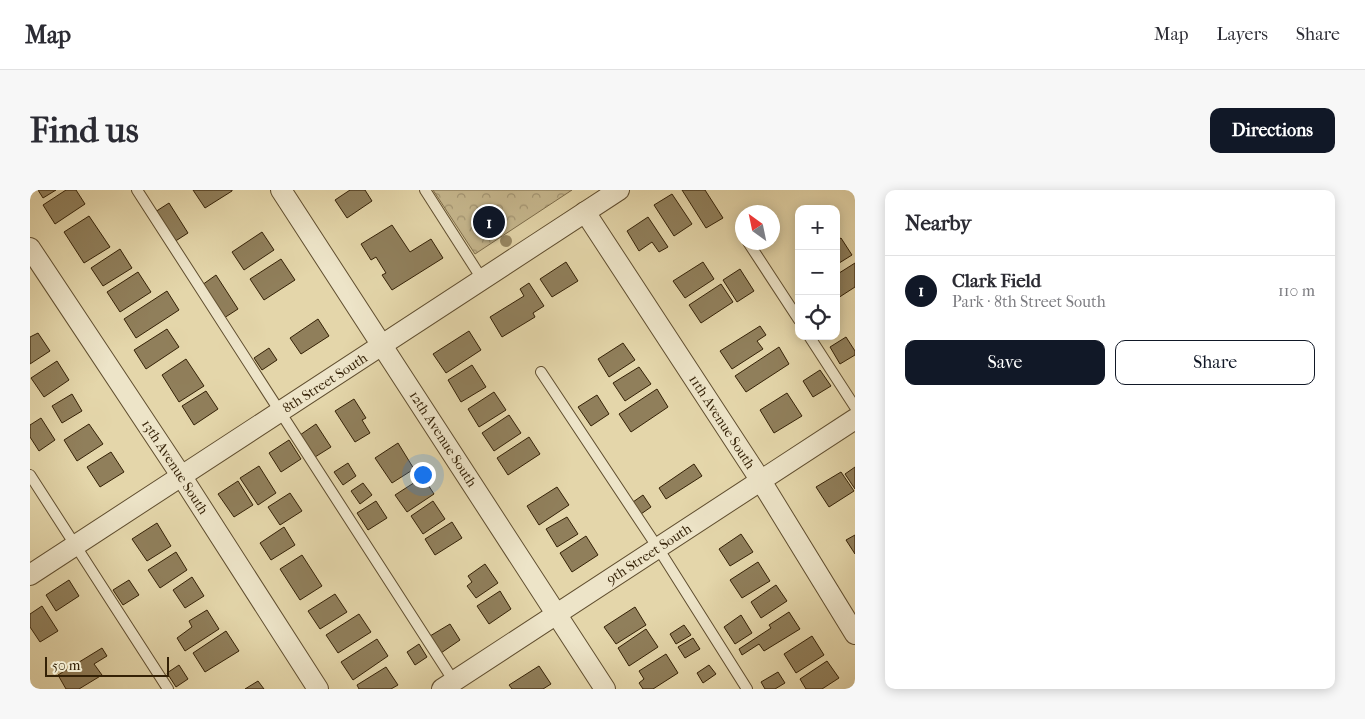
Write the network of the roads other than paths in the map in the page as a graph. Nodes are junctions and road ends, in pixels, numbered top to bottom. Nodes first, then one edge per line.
1 (137, 190) edge
2 (281, 190) edge
3 (425, 190) edge
4 (619, 190) edge
5 (585, 212) junction
6 (30, 248) edge
7 (753, 250) edge
8 (482, 279) junction
9 (795, 314) edge
10 (812, 340) edge
11 (381, 345) junction
12 (541, 372) dead end
13 (855, 406) edge
14 (280, 412) junction
15 (855, 419) edge
16 (30, 475) edge
17 (182, 477) junction
18 (761, 481) junction
19 (76, 546) junction
20 (658, 548) junction
21 (30, 575) edge
22 (557, 614) junction
23 (855, 634) edge
24 (452, 686) edge
25 (168, 689) edge
26 (318, 689) edge
27 (605, 689) edge
28 (747, 689) edge

1 - 14 lane
2 - 11 street, 12th Avenue South
3 - 8 lane
4 - 5 street, 8th Street South
5 - 8 street, 8th Street South
5 - 18 street, 11th Avenue South
6 - 17 street, 13th Avenue South
7 - 9 lane
8 - 11 street, 8th Street South
10 - 13 lane
11 - 14 street, 8th Street South
11 - 22 street, 12th Avenue South
12 - 20 lane
14 - 17 street, 8th Street South
14 - 24 lane
15 - 18 street, 9th Street South
16 - 19 lane
17 - 19 street, 8th Street South
17 - 26 street, 13th Avenue South
18 - 20 street, 9th Street South
18 - 23 street, 11th Avenue South
19 - 21 street, 8th Street South
19 - 25 lane
20 - 22 street, 9th Street South
20 - 28 lane
22 - 24 street, 9th Street South
22 - 27 street, 12th Avenue South

